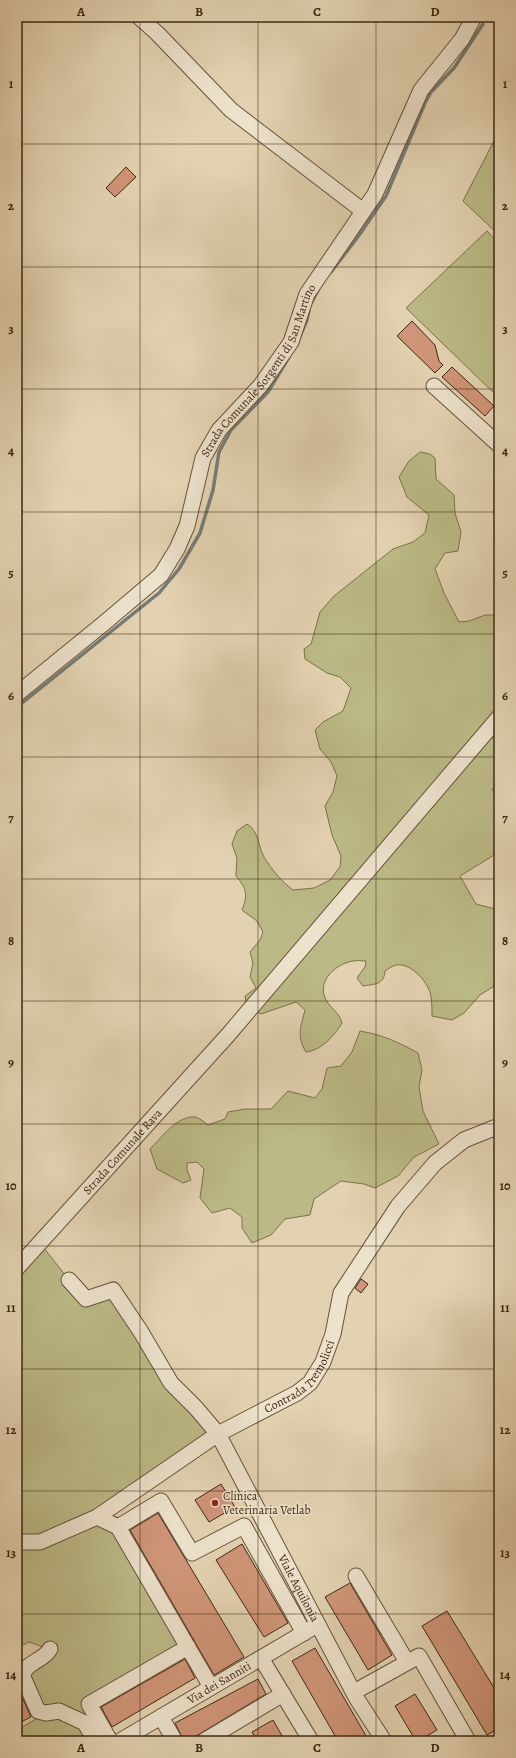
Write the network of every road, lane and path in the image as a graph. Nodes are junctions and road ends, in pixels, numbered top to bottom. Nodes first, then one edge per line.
1 (139, 17) edge
2 (474, 17) edge
3 (363, 211) junction
4 (434, 386) dead end
5 (499, 445) edge
6 (17, 694) edge
7 (499, 717) edge
8 (499, 1126) edge
9 (17, 1268) edge
10 (69, 1280) dead end
11 (218, 1434) junction
12 (97, 1517) junction
13 (118, 1528) junction
14 (17, 1542) edge
15 (356, 1576) dead end
16 (319, 1624) junction
17 (304, 1633) junction
18 (188, 1647) junction
19 (50, 1649) dead end
20 (261, 1658) junction
21 (407, 1662) junction
22 (211, 1687) junction
23 (354, 1692) junction
24 (283, 1694) junction
25 (161, 1717) junction
26 (95, 1741) edge
27 (110, 1741) edge
28 (120, 1741) edge
29 (176, 1741) edge
30 (204, 1741) edge
31 (311, 1741) edge
32 (384, 1741) edge
33 (468, 1741) edge

1 - 3 street
2 - 3 street, Strada Comunale Sorgenti di San Martino
3 - 6 street, Strada Comunale Sorgenti di San Martino
4 - 5 street
7 - 9 street, Strada Comunale Rava
8 - 11 street, Contrada Tremolicci
10 - 11 street, Viale Aquilonia
11 - 12 street, Contrada Tremolicci
11 - 16 street, Viale Aquilonia
12 - 13 street
12 - 14 street, Contrada Tremolicci
13 - 17 street
13 - 18 street
15 - 21 street
16 - 17 street, Via dei Sanniti
16 - 23 street, Viale Aquilonia
17 - 20 street, Via dei Sanniti
18 - 22 street
18 - 27 street
19 - 26 street
20 - 22 street, Via dei Sanniti
20 - 24 street
21 - 23 street
21 - 33 street
22 - 25 street, Via dei Sanniti
23 - 32 street, Viale Aquilonia
24 - 30 street
24 - 31 street
25 - 28 street, Via dei Sanniti
25 - 29 street

